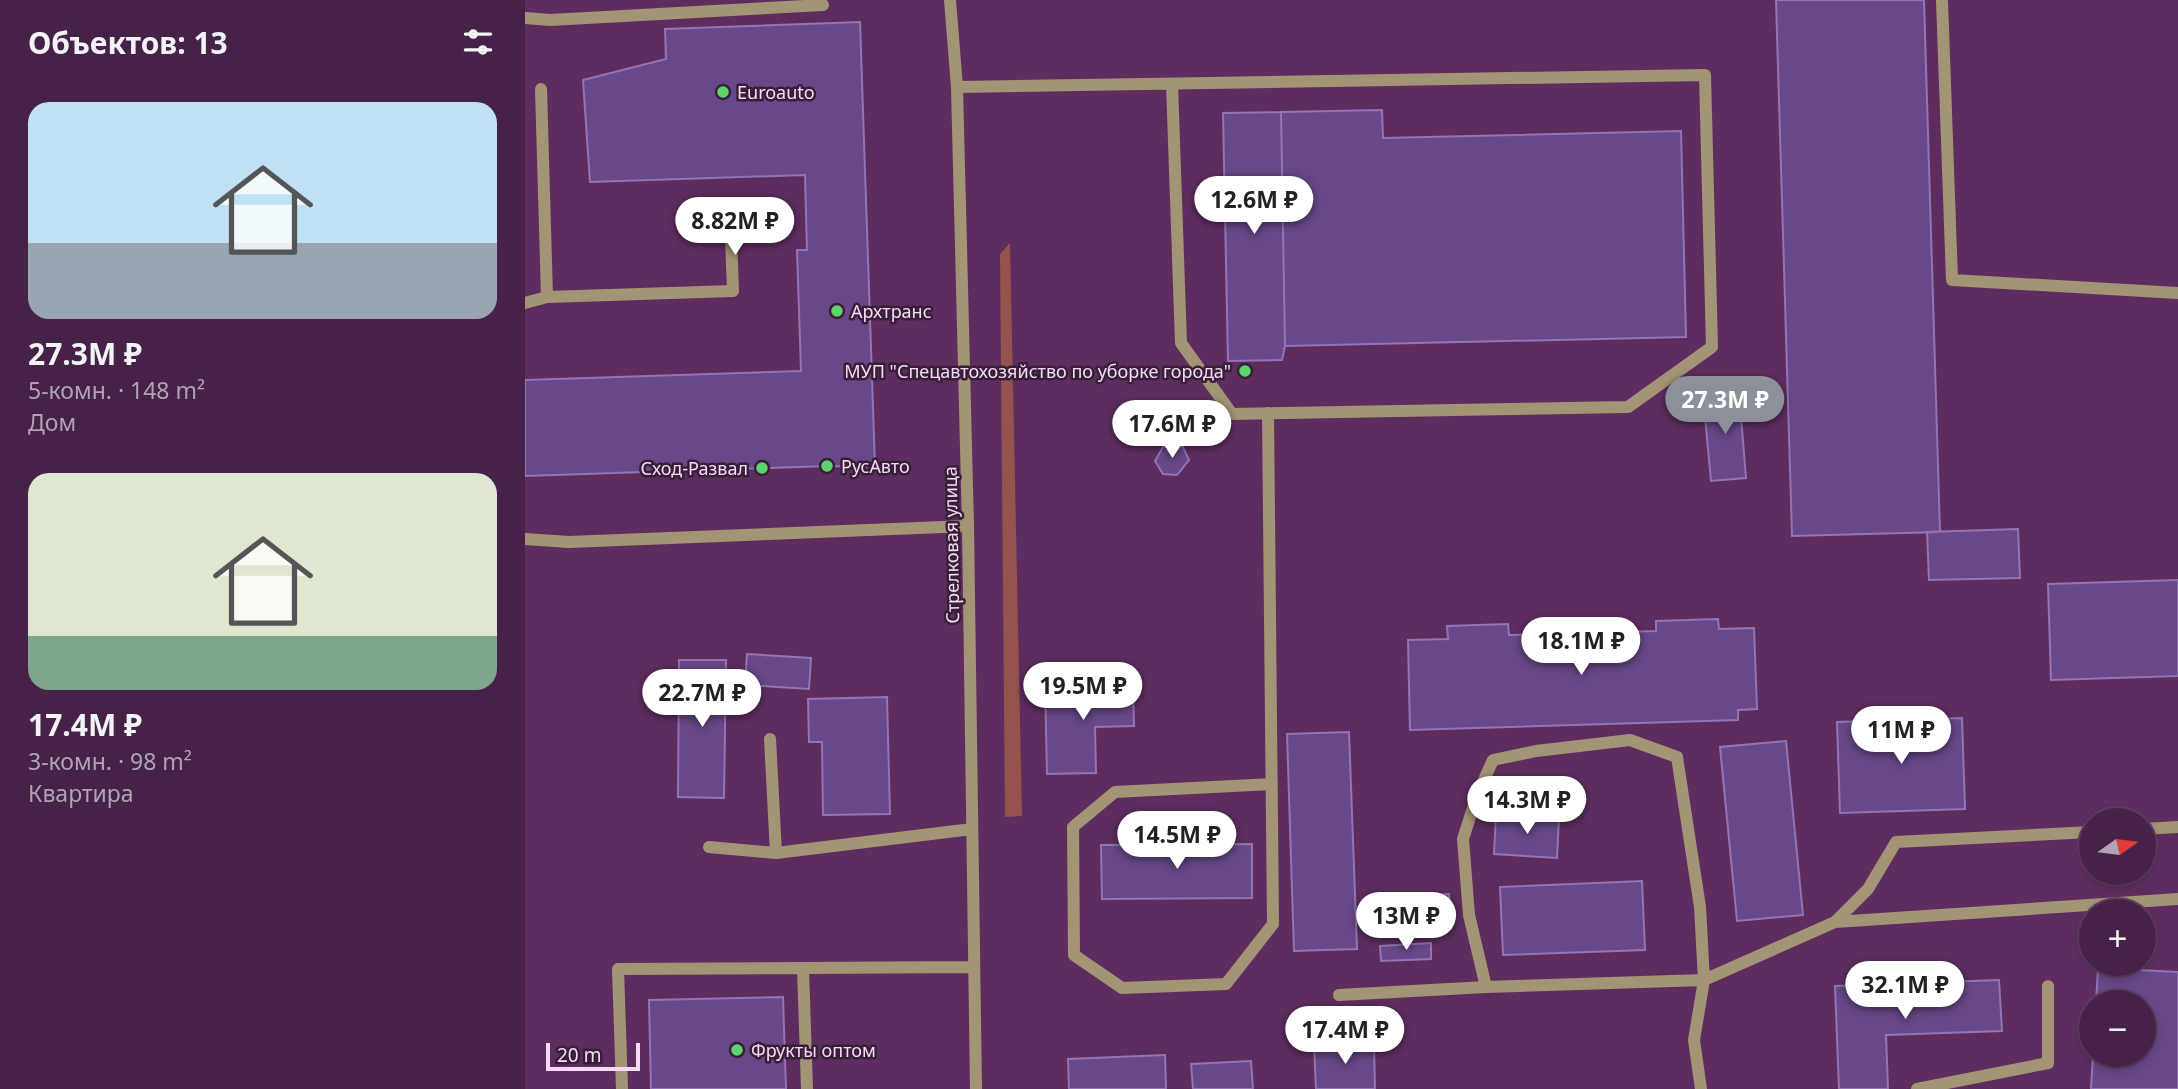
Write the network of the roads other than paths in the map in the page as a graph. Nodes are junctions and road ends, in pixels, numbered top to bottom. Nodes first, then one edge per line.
1 (950, 0) edge
2 (1942, 0) edge
3 (823, 5) dead end
4 (525, 18) edge
5 (1172, 84) junction
6 (957, 87) junction
7 (541, 89) dead end
8 (730, 210) dead end
9 (2178, 293) edge
10 (547, 297) junction
11 (525, 303) edge
12 (1268, 413) junction
13 (968, 526) junction
14 (525, 539) edge
15 (771, 739) dead end
16 (1272, 784) junction
17 (2178, 827) edge
18 (2156, 828) edge
19 (972, 829) junction
20 (2079, 833) edge
21 (709, 847) dead end
22 (776, 853) junction
23 (2178, 899) edge
24 (1835, 922) junction
25 (974, 967) junction
26 (803, 969) junction
27 (1704, 980) junction
28 (2048, 986) dead end
29 (1486, 987) junction
30 (1339, 995) dead end
31 (622, 1089) edge
32 (807, 1089) edge
33 (976, 1089) edge
34 (1701, 1089) edge
35 (1917, 1089) edge

1 - 6 street, Стрелковая улица
2 - 9 street
3 - 4 street
5 - 6 street
5 - 12 street
5 - 12 street
6 - 13 street, Стрелковая улица
7 - 10 street
8 - 10 street
10 - 11 street
12 - 16 street
13 - 14 street
13 - 19 street, Стрелковая улица
15 - 22 street
16 - 16 street
17 - 18 street
19 - 22 street
19 - 25 street, Стрелковая улица
20 - 24 street
21 - 22 street
23 - 24 street
24 - 27 street
25 - 26 street
25 - 33 street, Стрелковая улица
26 - 31 street
26 - 32 street
27 - 29 street
27 - 29 street
27 - 34 street
28 - 35 street
29 - 30 street

